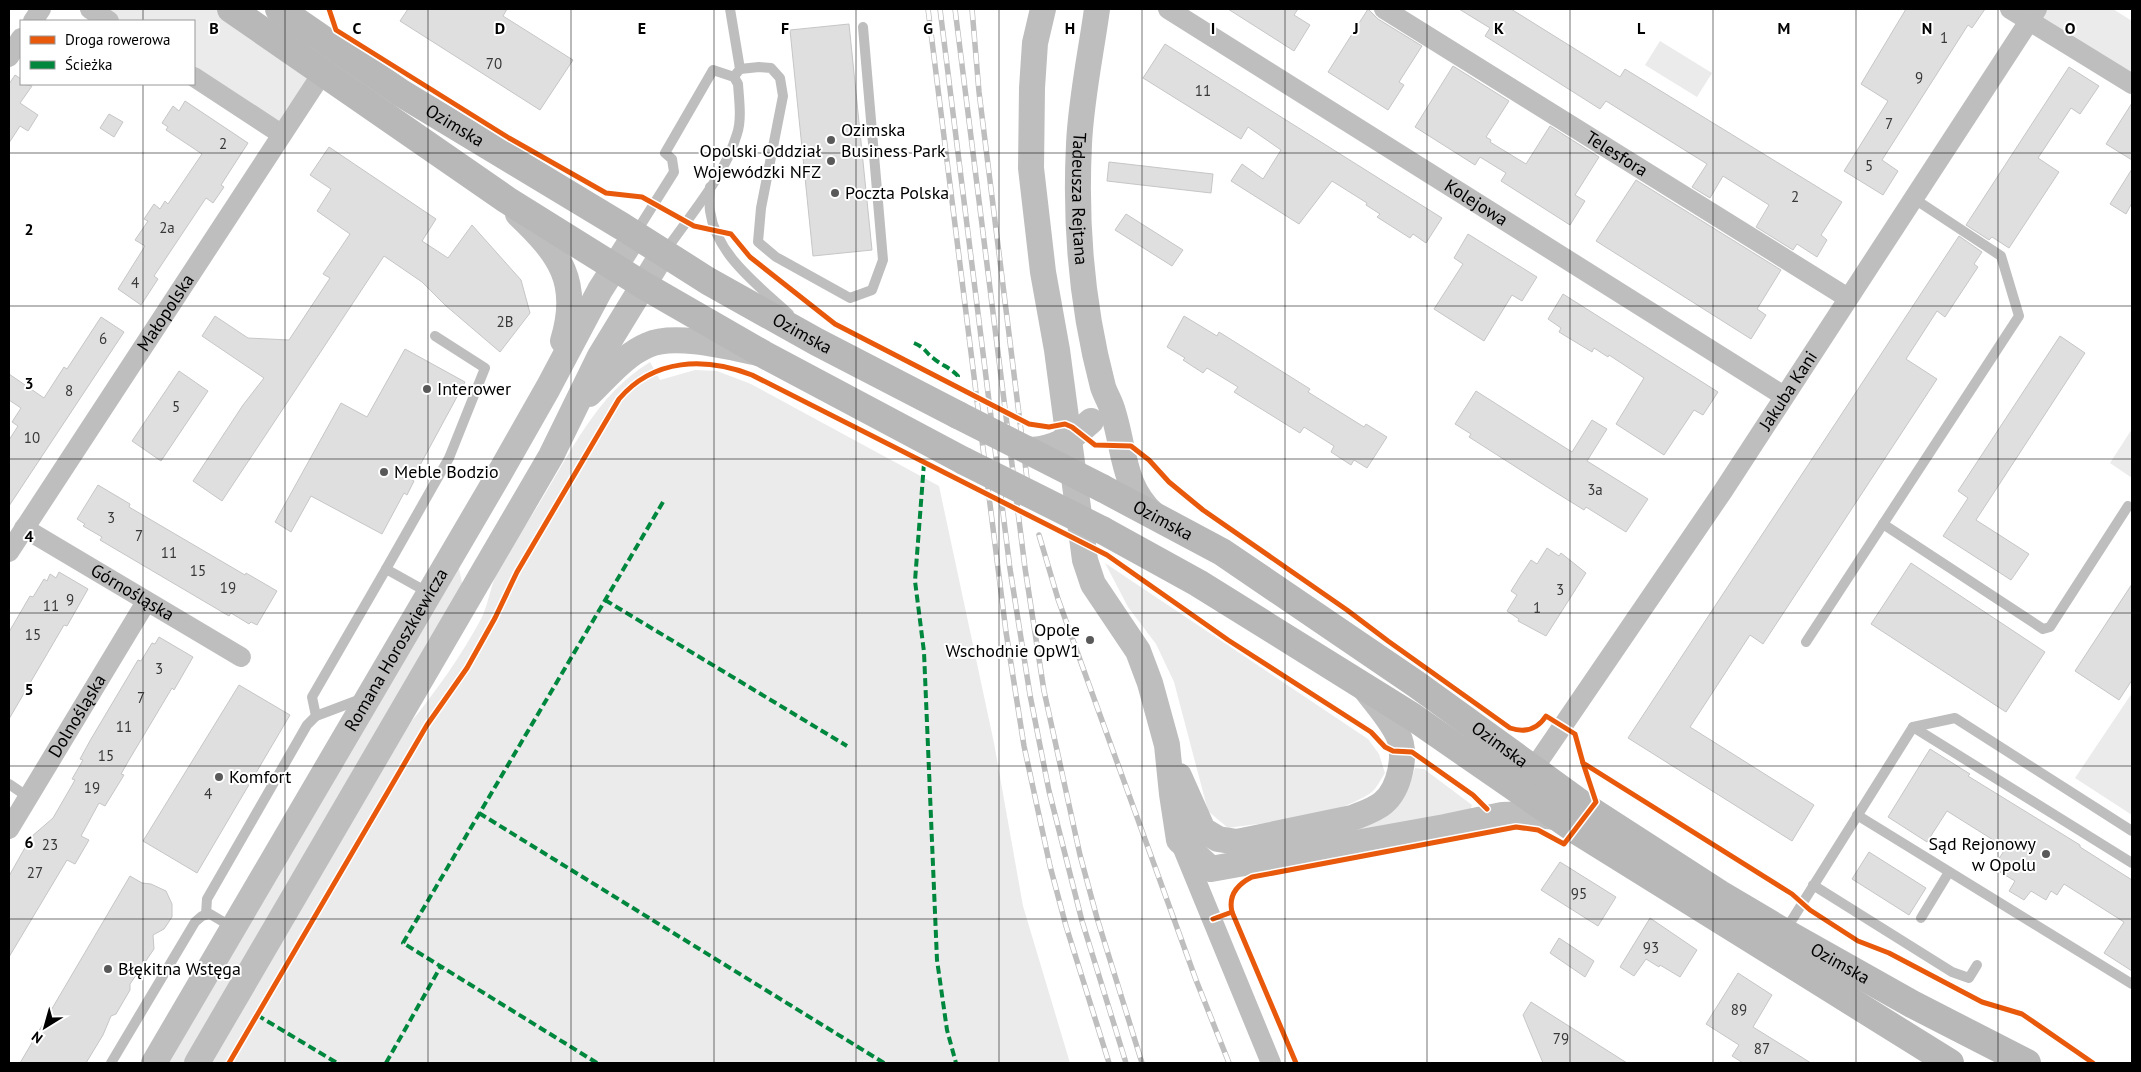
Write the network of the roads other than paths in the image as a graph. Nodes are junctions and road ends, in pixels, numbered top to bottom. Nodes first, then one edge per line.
1 (41, 9) edge
2 (90, 9) edge
3 (231, 9) edge
4 (730, 9) edge
5 (1043, 9) edge
6 (1097, 9) edge
7 (1168, 9) edge
8 (1384, 9) edge
9 (2010, 9) edge
10 (284, 10) edge
11 (2033, 15) edge
12 (34, 20) edge
13 (107, 20) edge
14 (863, 27) dead end
15 (20, 40) edge
16 (9, 57) edge
17 (323, 72) junction
18 (737, 73) junction
19 (195, 78) edge
20 (2132, 84) edge
21 (281, 134) junction
22 (710, 187) junction
23 (1914, 198) junction
24 (507, 200) junction
25 (635, 235) junction
26 (663, 253) junction
27 (615, 267) junction
28 (643, 285) junction
29 (1848, 298) junction
30 (435, 336) dead end
31 (817, 342) junction
32 (763, 354) junction
33 (548, 388) junction
34 (1104, 389) junction
35 (1784, 396) junction
36 (576, 407) junction
37 (1025, 450) junction
38 (2128, 506) dead end
39 (1154, 515) junction
40 (1883, 524) junction
41 (24, 528) junction
42 (9, 552) edge
43 (386, 569) junction
44 (429, 593) junction
45 (146, 602) junction
46 (1806, 642) dead end
47 (241, 658) dead end
48 (1363, 686) junction
49 (369, 696) junction
50 (316, 716) junction
51 (1913, 727) junction
52 (1534, 768) junction
53 (9, 784) edge
54 (28, 796) junction
55 (1857, 815) junction
56 (1556, 817) junction
57 (9, 829) edge
58 (2132, 832) edge
59 (1191, 835) junction
60 (2132, 863) edge
61 (1211, 869) junction
62 (1948, 872) junction
63 (1813, 885) junction
64 (206, 914) junction
65 (1921, 918) dead end
66 (1213, 919) junction
67 (233, 927) junction
68 (1784, 932) junction
69 (1978, 965) dead end
70 (2132, 984) edge
71 (111, 1063) edge
72 (154, 1063) edge
73 (197, 1063) edge
74 (1271, 1063) edge
75 (1950, 1063) edge
76 (2027, 1063) edge

1 - 12 street
2 - 13 street
3 - 17 main road, Ozimska
4 - 18 lane
5 - 59 street
6 - 34 street, Tadeusza Rejtana
7 - 35 street, Kolejowa
8 - 29 street, Telesfora
9 - 11 street
10 - 25 main road, Ozimska
11 - 20 street
11 - 23 street, Jakuba Kani
14 - 18 lane
15 - 16 street
17 - 21 street, Małopolska
17 - 24 main road, Ozimska
18 - 22 lane
18 - 25 lane
19 - 21 street
21 - 41 street, Małopolska
22 - 26 lane
22 - 31 lane
23 - 29 street, Jakuba Kani
23 - 40 lane
24 - 27 main road, Ozimska
24 - 33 street
25 - 26 main road, Ozimska
25 - 27 street, Romana Horoszkiewicza
26 - 28 street, Romana Horoszkiewicza
26 - 31 main road, Ozimska
27 - 28 main road, Ozimska
27 - 33 street, Romana Horoszkiewicza
28 - 32 main road, Ozimska
28 - 36 street, Romana Horoszkiewicza
29 - 35 street, Jakuba Kani
30 - 43 lane
31 - 37 main road, Ozimska, bridge
32 - 36 street
32 - 48 main road, Ozimska, bridge
33 - 44 street, Romana Horoszkiewicza
34 - 37 street, bridge
34 - 39 street, Tadeusza Rejtana
35 - 52 street, Jakuba Kani
36 - 73 street, Romana Horoszkiewicza
37 - 39 main road, Ozimska, bridge
38 - 40 lane
39 - 52 main road, Ozimska
40 - 46 lane
41 - 42 street, Małopolska
41 - 45 street, Górnośląska
43 - 44 lane
43 - 50 lane
44 - 49 street, Romana Horoszkiewicza
45 - 47 street, Górnośląska
45 - 54 street, Dolnośląska
48 - 56 main road, Ozimska
48 - 59 street
49 - 50 lane
49 - 67 street, Romana Horoszkiewicza
50 - 64 lane
51 - 55 lane
51 - 58 lane
51 - 60 lane
52 - 68 main road, Ozimska
53 - 54 lane
54 - 57 street, Dolnośląska
55 - 62 lane
55 - 63 lane
56 - 61 street
56 - 75 main road, Ozimska
59 - 61 street
59 - 66 street
61 - 66 street
62 - 65 lane
62 - 70 lane
63 - 68 lane
63 - 69 lane
64 - 67 lane
64 - 71 lane
66 - 74 street
67 - 72 street, Romana Horoszkiewicza
68 - 76 main road, Ozimska

